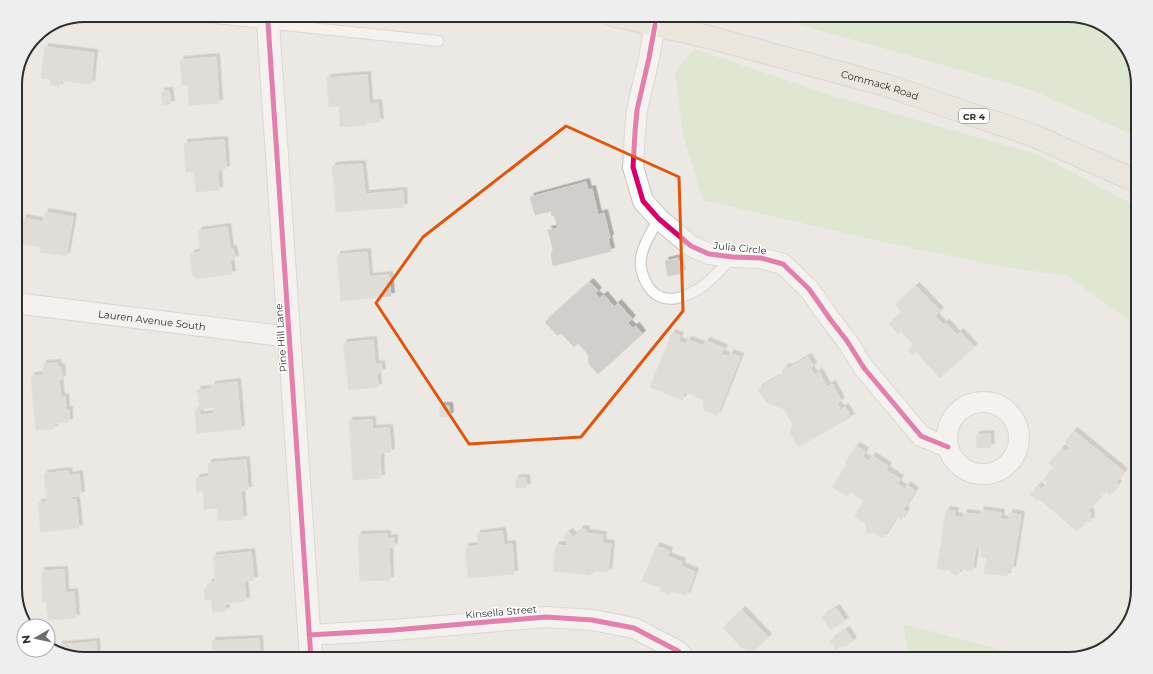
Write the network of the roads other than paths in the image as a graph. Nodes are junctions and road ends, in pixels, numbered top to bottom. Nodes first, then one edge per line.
1 (267, 22) edge
2 (290, 22) edge
3 (642, 22) edge
4 (655, 25) junction
5 (438, 41) dead end
6 (1131, 179) edge
7 (659, 219) junction
8 (733, 257) junction
9 (22, 304) edge
10 (290, 337) junction
11 (948, 447) dead end
12 (310, 635) junction
13 (311, 652) edge
14 (679, 652) edge

1 - 10 street, Pine Hill Lane
2 - 5 lane
3 - 4 main road, Commack Road / CR 4
4 - 6 main road, Commack Road / CR 4
4 - 7 street, Julia Circle
7 - 8 street, Julia Circle
7 - 8 lane
8 - 11 street, Julia Circle
9 - 10 street, Lauren Avenue South
10 - 12 street, Pine Hill Lane
12 - 13 street, Pine Hill Lane
12 - 14 street, Kinsella Street

